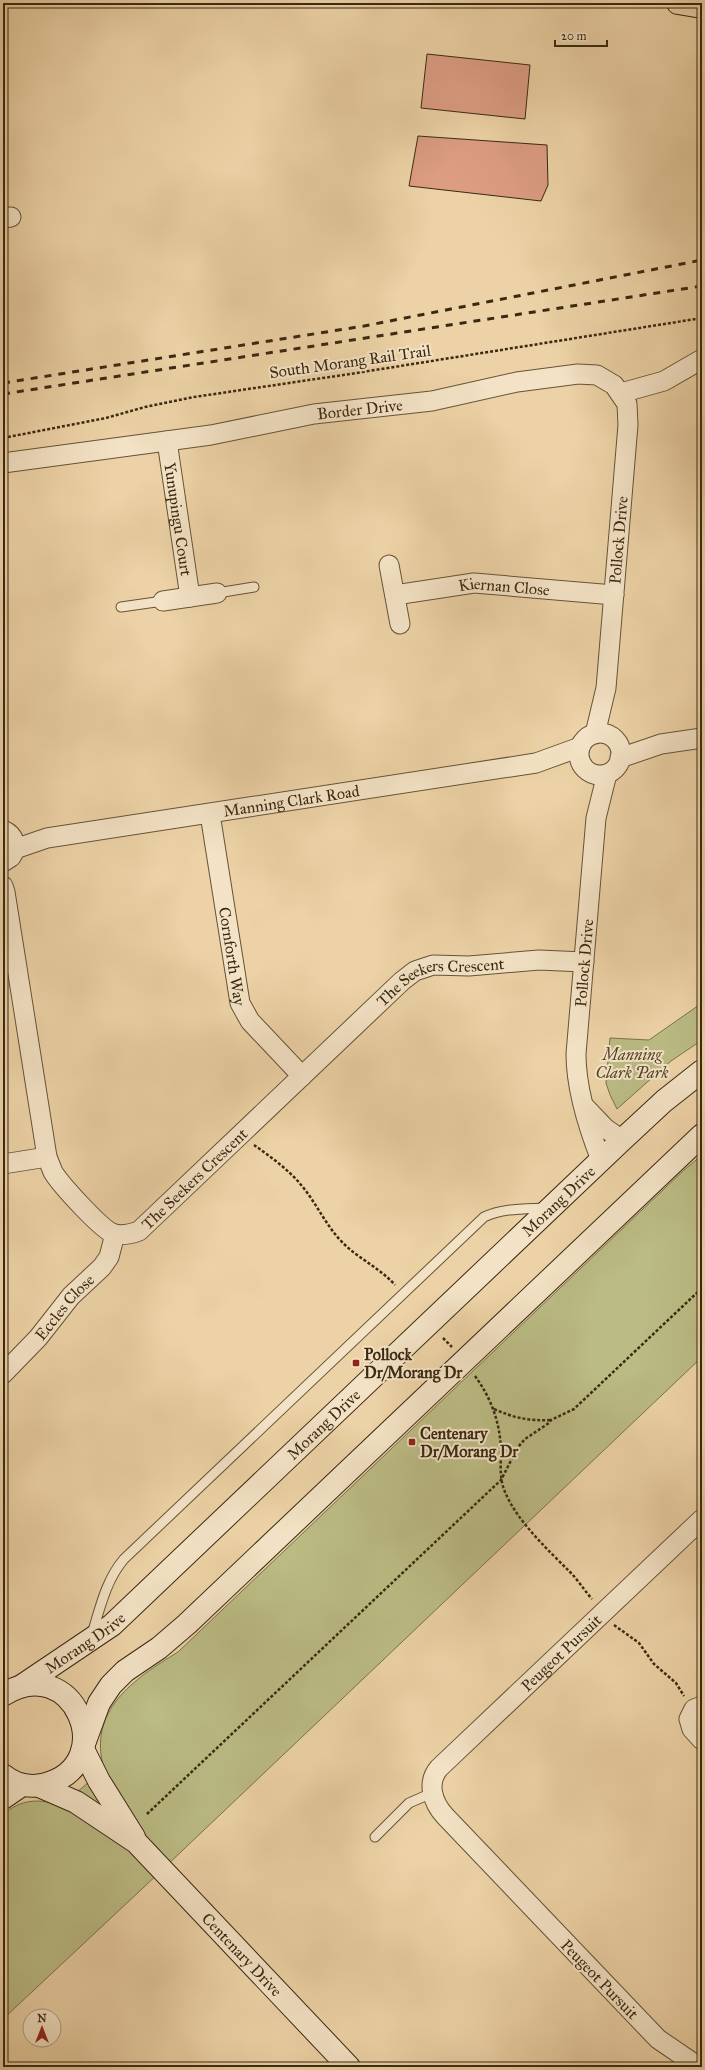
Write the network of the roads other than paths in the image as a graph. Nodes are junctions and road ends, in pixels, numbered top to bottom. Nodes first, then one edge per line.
1 (678, 3) edge
2 (702, 7) edge
3 (702, 359) edge
4 (622, 393) junction
5 (167, 441) junction
6 (3, 464) edge
7 (390, 565) dead end
8 (254, 587) dead end
9 (217, 593) joint
10 (395, 595) junction
11 (614, 595) junction
12 (190, 597) junction
13 (163, 601) joint
14 (122, 607) dead end
15 (400, 624) dead end
16 (702, 738) edge
17 (610, 742) junction
18 (580, 747) junction
19 (536, 763) junction
20 (594, 771) junction
21 (210, 814) junction
22 (8, 848) edge
23 (4, 889) edge
24 (584, 962) junction
25 (702, 1071) edge
26 (302, 1076) junction
27 (584, 1106) junction
28 (702, 1136) edge
29 (622, 1140) junction
30 (47, 1157) junction
31 (601, 1160) junction
32 (3, 1164) edge
33 (550, 1208) junction
34 (115, 1234) junction
35 (3, 1374) edge
36 (702, 1518) edge
37 (89, 1643) junction
38 (11, 1688) edge
39 (698, 1708) edge
40 (702, 1740) edge
41 (83, 1747) junction
42 (21, 1782) edge
43 (432, 1793) junction
44 (3, 1798) edge
45 (375, 1837) dead end
46 (136, 1842) junction
47 (349, 2067) edge
48 (699, 2067) edge

1 - 2 main road
3 - 4 street
4 - 5 street, Border Drive
4 - 11 street, Pollock Drive
5 - 6 street, Border Drive
5 - 12 street, Yunupingu Court
7 - 10 street
8 - 9 lane
9 - 12 street
10 - 11 street, Kiernan Close
10 - 15 street
11 - 17 street, Pollock Drive
12 - 13 street
13 - 14 lane
16 - 17 street
17 - 18 street
17 - 20 street
18 - 19 street, Manning Clark Road
18 - 20 street
19 - 20 street, Manning Clark Road
19 - 21 street, Manning Clark Road
20 - 24 street, Pollock Drive
21 - 22 street, Manning Clark Road
21 - 26 street, Cornforth Way
22 - 23 street
23 - 30 street
24 - 26 street, The Seekers Crescent
24 - 27 street, Pollock Drive
25 - 29 main road, Morang Drive
26 - 34 street, The Seekers Crescent
27 - 29 street, Pollock Drive
27 - 31 street, Pollock Drive
28 - 41 main road
29 - 31 main road, Morang Drive
30 - 32 street
30 - 34 street
31 - 33 main road, Morang Drive
33 - 37 main road, Morang Drive
33 - 37 lane
34 - 35 street, Eccles Close
36 - 43 street, Peugeot Pursuit
37 - 38 main road, Morang Drive
38 - 41 main road
39 - 40 street
41 - 42 main road
41 - 46 main road, Centenary Drive
42 - 44 main road
42 - 46 main road, Centenary Drive
43 - 45 lane
43 - 48 street, Peugeot Pursuit
46 - 47 main road, Centenary Drive

